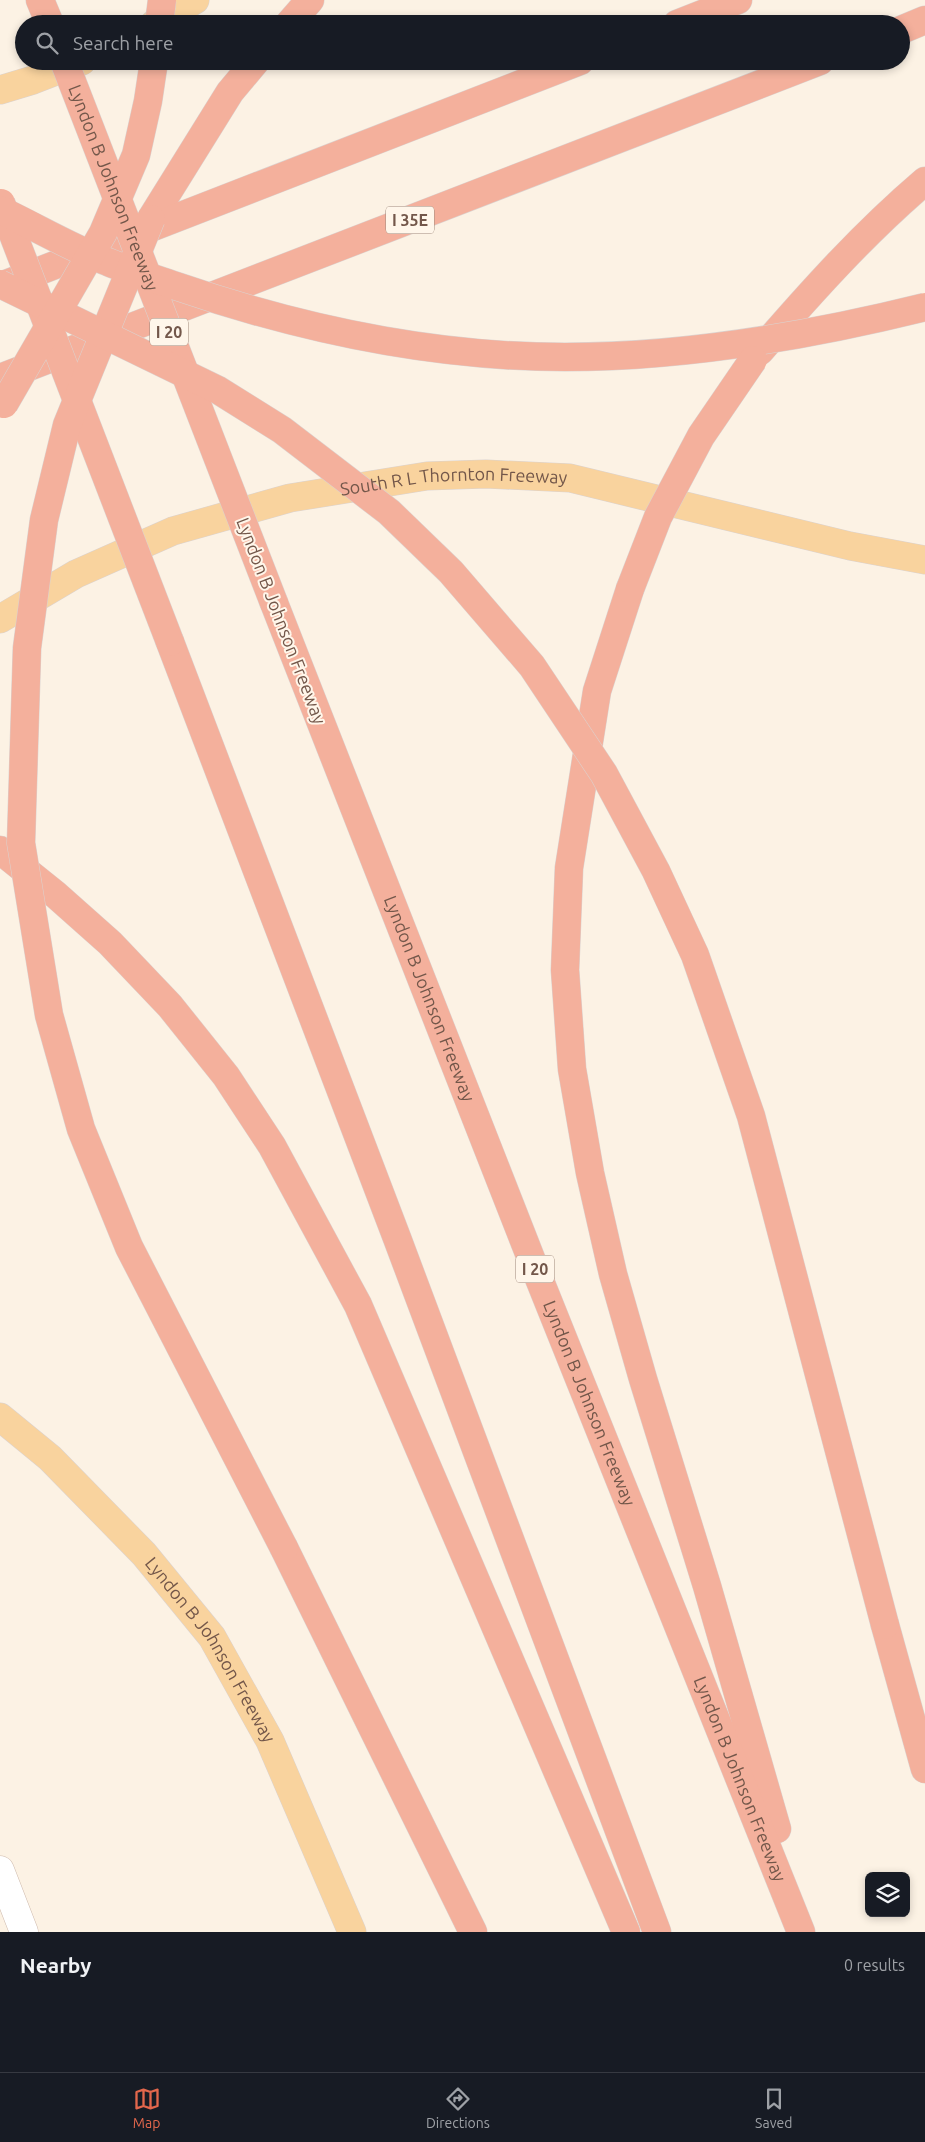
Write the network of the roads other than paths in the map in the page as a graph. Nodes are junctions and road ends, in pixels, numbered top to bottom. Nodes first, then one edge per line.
1 (40, 0) edge
2 (162, 0) edge
3 (195, 0) edge
4 (310, 0) edge
5 (738, 0) edge
6 (46, 15) edge
7 (160, 15) edge
8 (169, 15) edge
9 (297, 15) edge
10 (700, 15) edge
11 (925, 20) edge
12 (910, 26) edge
13 (59, 70) edge
14 (67, 70) edge
15 (153, 70) edge
16 (248, 70) edge
17 (557, 70) edge
18 (797, 70) edge
19 (0, 90) edge
20 (925, 181) edge
21 (0, 200) edge
22 (0, 210) edge
23 (0, 286) edge
24 (925, 306) edge
25 (0, 378) edge
26 (0, 409) edge
27 (925, 560) edge
28 (0, 619) edge
29 (0, 850) edge
30 (0, 1417) edge
31 (925, 1769) edge
32 (0, 1870) edge
33 (24, 1932) edge
34 (352, 1932) edge
35 (473, 1932) edge
36 (626, 1932) edge
37 (657, 1932) edge
38 (801, 1932) edge
39 (806, 1932) edge

1 - 6 highway
2 - 7 highway, bridge
3 - 8 main road
4 - 9 highway
5 - 10 highway
11 - 12 highway
13 - 19 main road
14 - 38 highway, Lyndon B Johnson Freeway / I 20, bridge
15 - 26 highway, bridge
16 - 35 highway, bridge
17 - 23 highway
18 - 25 highway, I 35E
20 - 39 highway, bridge
21 - 37 highway, bridge
22 - 24 highway, bridge
23 - 31 highway, bridge
27 - 28 main road, South R L Thornton Freeway
29 - 36 highway
30 - 34 main road, Lyndon B Johnson Freeway
32 - 33 lane

